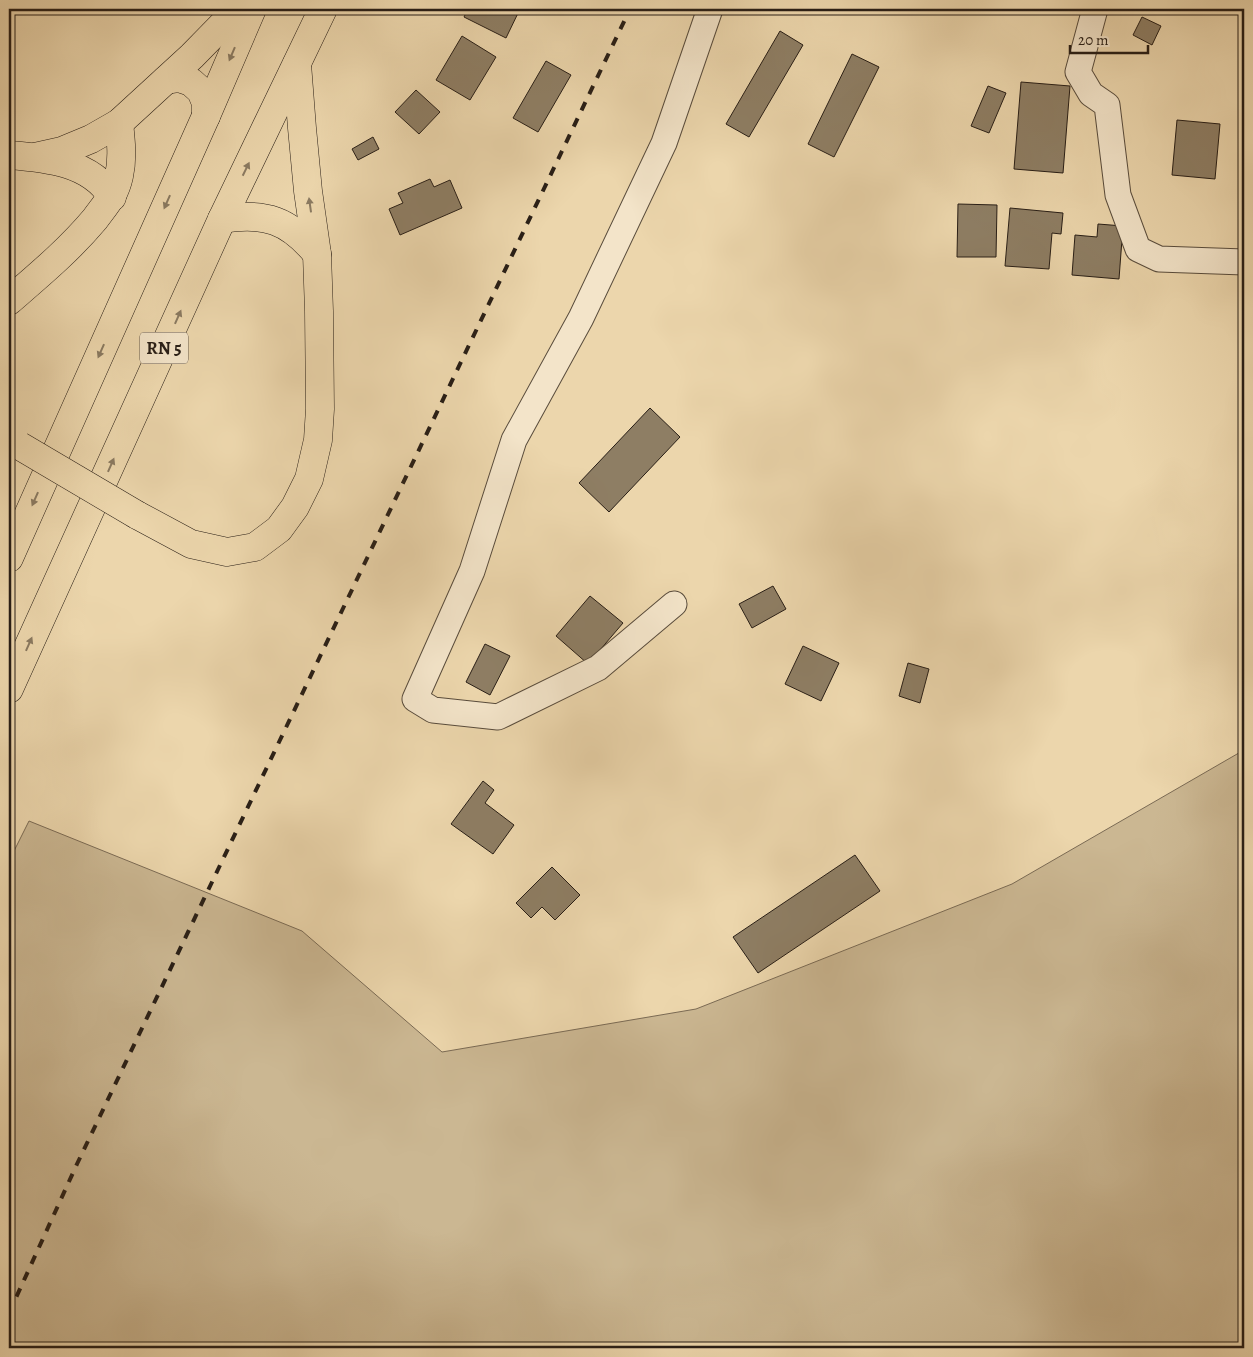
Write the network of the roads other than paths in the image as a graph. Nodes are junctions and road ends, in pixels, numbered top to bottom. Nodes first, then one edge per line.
1 (238, 9) edge
2 (252, 9) edge
3 (323, 9) edge
4 (710, 9) edge
5 (1095, 9) edge
6 (297, 64) junction
7 (166, 80) junction
8 (206, 116) junction
9 (119, 123) junction
10 (9, 155) edge
11 (36, 157) junction
12 (112, 197) junction
13 (222, 219) junction
14 (317, 254) junction
15 (1244, 262) edge
16 (9, 301) edge
17 (14, 443) edge
18 (9, 558) edge
19 (674, 604) dead end
20 (9, 689) edge

1 - 7 main road
2 -> 8 main road
3 - 6 main road, RN 5
4 - 19 street
5 - 15 street
13 -> 6 main road, RN 5
14 -> 6 main road
7 - 8 main road
7 - 9 main road
8 -> 18 main road
9 - 11 main road
9 - 12 main road
10 - 11 main road
11 - 12 main road
12 - 16 main road
13 - 14 main road
20 -> 13 main road, RN 5
14 - 17 main road, bridge

